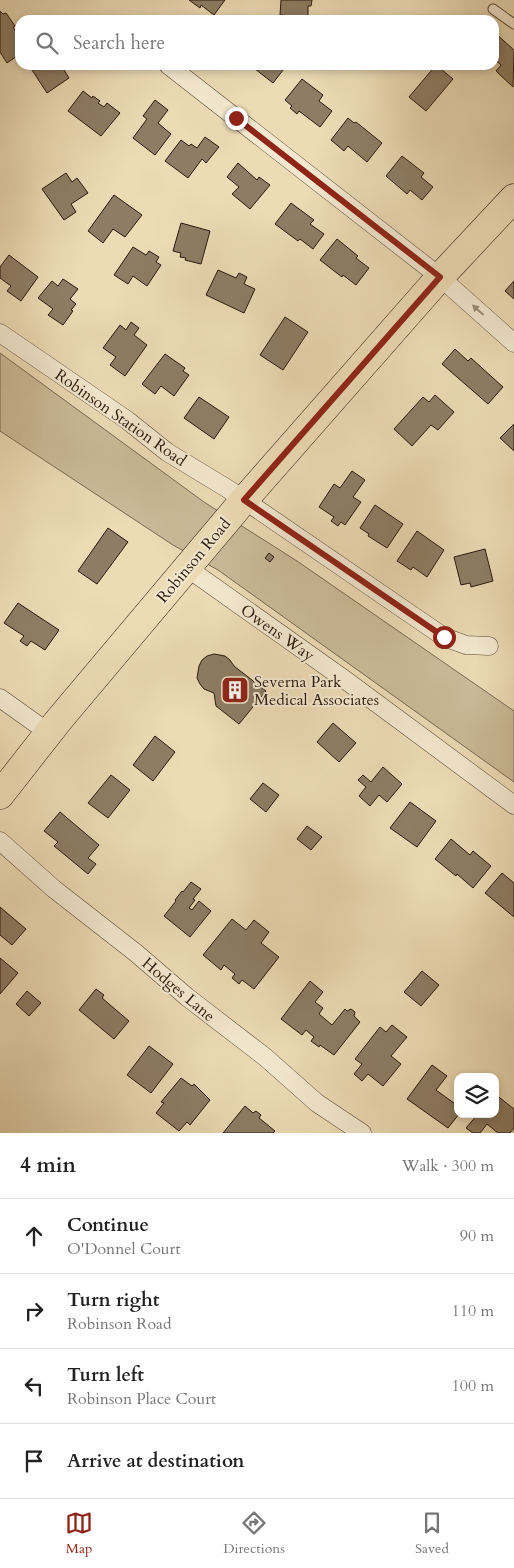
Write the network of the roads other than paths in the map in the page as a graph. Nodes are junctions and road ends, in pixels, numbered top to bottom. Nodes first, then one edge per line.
1 (493, 8) dead end
2 (514, 24) edge
3 (174, 70) edge
4 (514, 198) edge
5 (440, 277) junction
6 (0, 333) edge
7 (514, 343) edge
8 (244, 500) junction
9 (186, 567) junction
10 (489, 646) dead end
11 (0, 698) edge
12 (49, 733) junction
13 (0, 795) edge
14 (514, 805) edge
15 (0, 841) edge
16 (362, 1133) edge

1 - 2 lane
3 - 5 street
4 - 5 main road, Robinson Road
7 -> 5 street
5 - 8 main road, Robinson Road
6 - 8 street, Robinson Station Road
8 - 9 main road, Robinson Road
8 - 10 street, Robinson Station Road
9 - 12 main road, Robinson Road
9 - 14 street, Owens Way
11 - 12 street
12 - 13 main road, Robinson Road
15 - 16 street, Hodges Lane

